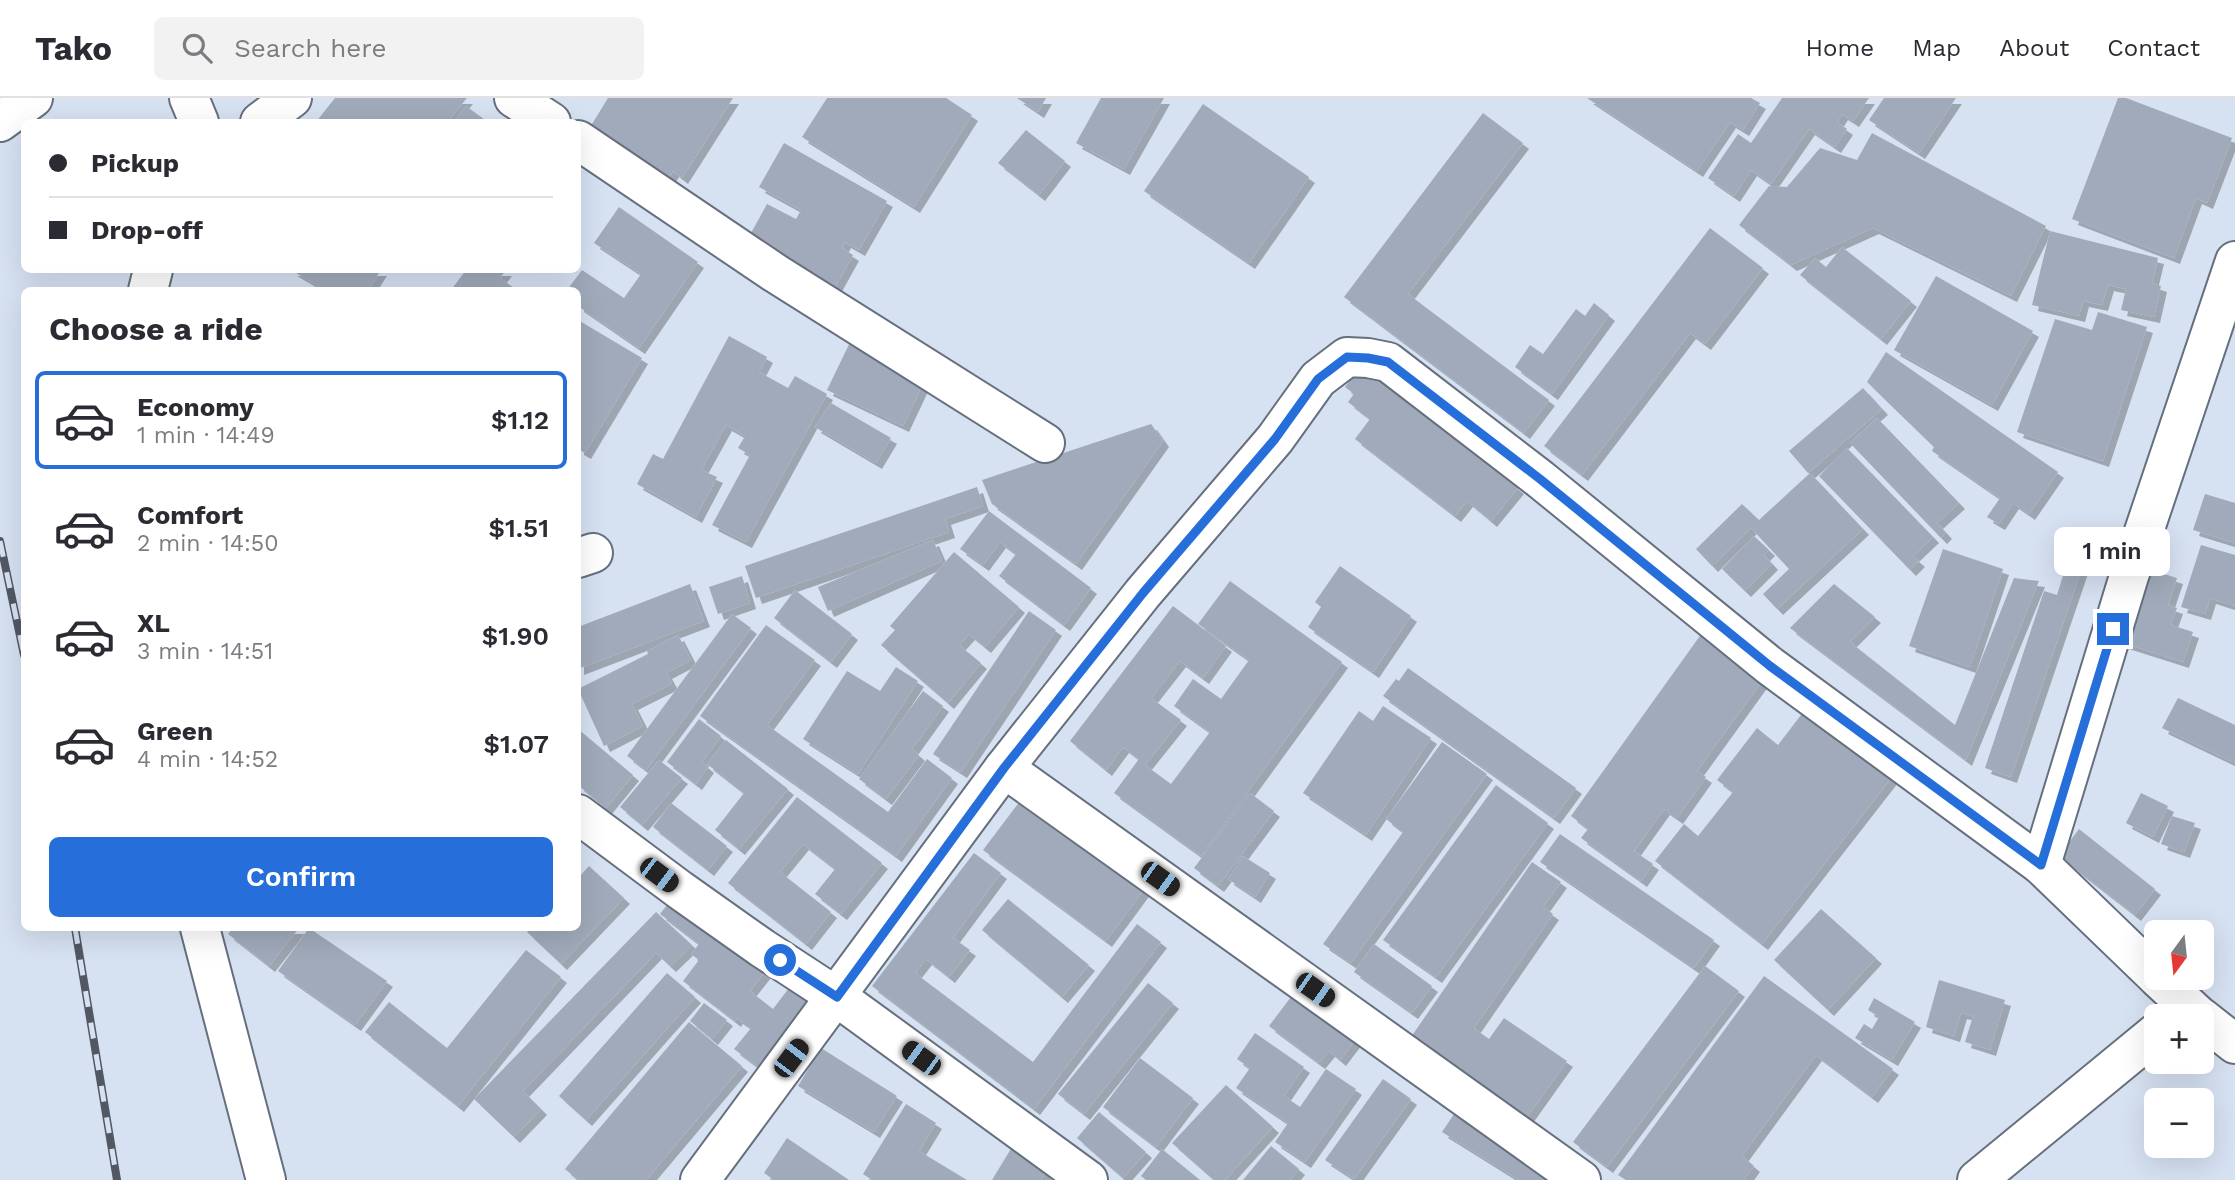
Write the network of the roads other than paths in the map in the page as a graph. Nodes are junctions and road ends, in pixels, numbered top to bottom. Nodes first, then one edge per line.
1 (189, 98) edge
2 (292, 98) edge
3 (514, 98) edge
4 (198, 119) edge
5 (264, 119) edge
6 (546, 119) edge
7 (581, 142) edge
8 (2235, 261) edge
9 (1045, 443) dead end
10 (1004, 768) junction
11 (581, 816) edge
12 (2041, 865) junction
13 (201, 931) edge
14 (2144, 964) edge
15 (2169, 990) edge
16 (837, 997) junction
17 (2182, 1004) edge
18 (2214, 1030) edge
19 (2144, 1043) edge
20 (2235, 1044) edge
21 (266, 1180) edge
22 (700, 1180) edge
23 (1088, 1180) edge
24 (1581, 1180) edge
25 (1977, 1180) edge

1 - 4 street
2 - 5 street
3 - 6 street
7 - 9 street
8 - 12 street
10 - 12 street
10 - 16 street
10 - 24 street
11 - 16 street
12 - 14 street
13 - 21 street
15 - 17 street
16 - 22 street
16 - 23 street
18 - 20 street
19 - 25 street

